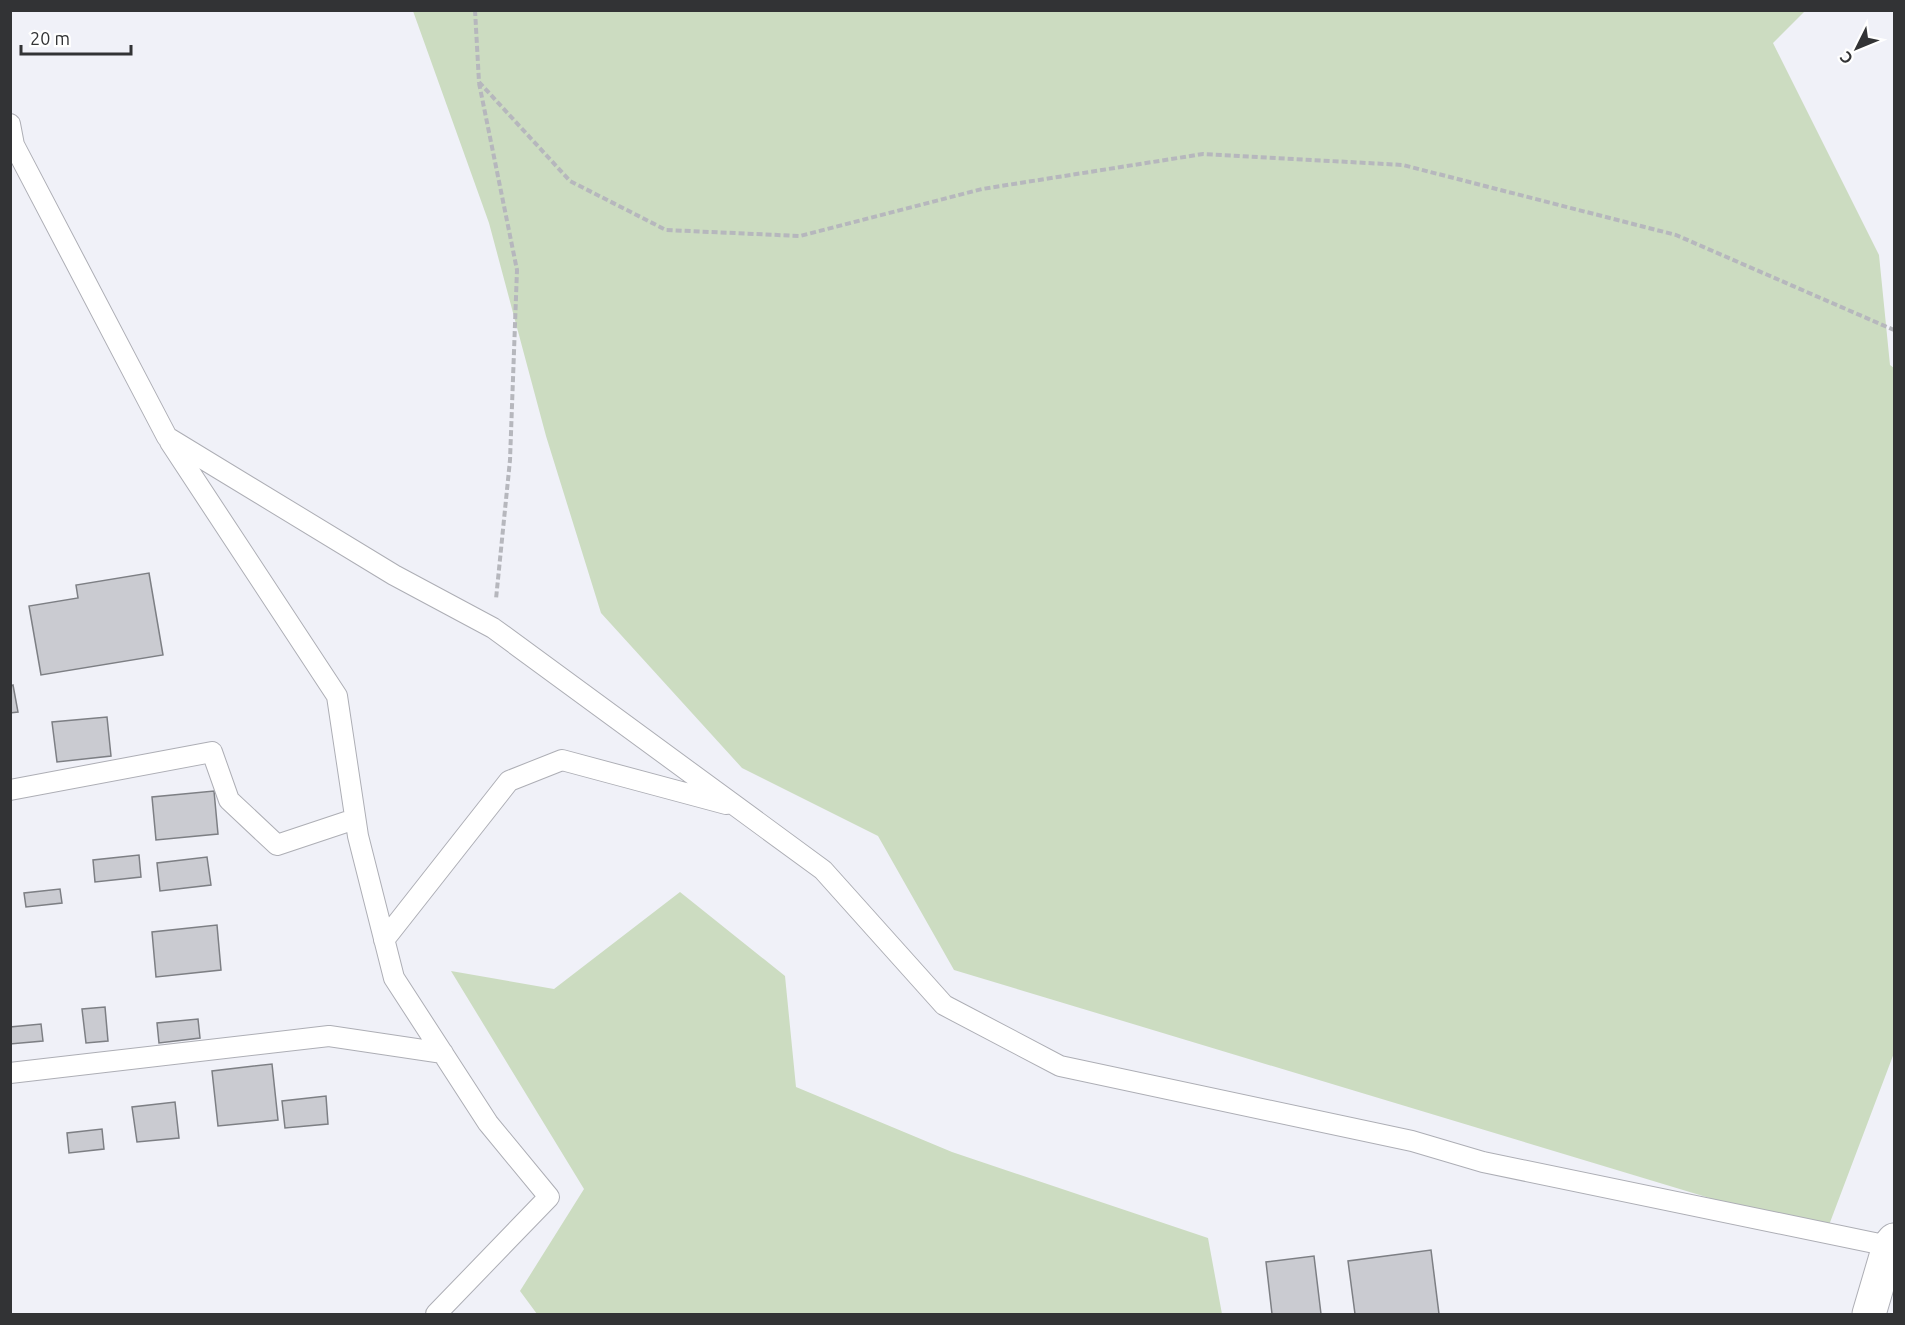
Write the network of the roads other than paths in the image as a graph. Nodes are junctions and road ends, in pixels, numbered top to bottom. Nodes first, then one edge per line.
1 (10, 123) edge
2 (12, 145) edge
3 (167, 437) junction
4 (10, 790) edge
5 (737, 807) junction
6 (355, 819) junction
7 (384, 940) junction
8 (443, 1053) junction
9 (10, 1073) edge
10 (1892, 1243) edge
11 (436, 1314) edge
12 (1869, 1314) edge

1 - 2 lane
2 - 3 lane
3 - 5 lane
3 - 6 lane
4 - 6 lane
5 - 7 lane
5 - 10 lane
6 - 7 lane
7 - 8 lane
8 - 9 lane
8 - 11 lane
10 - 12 street

